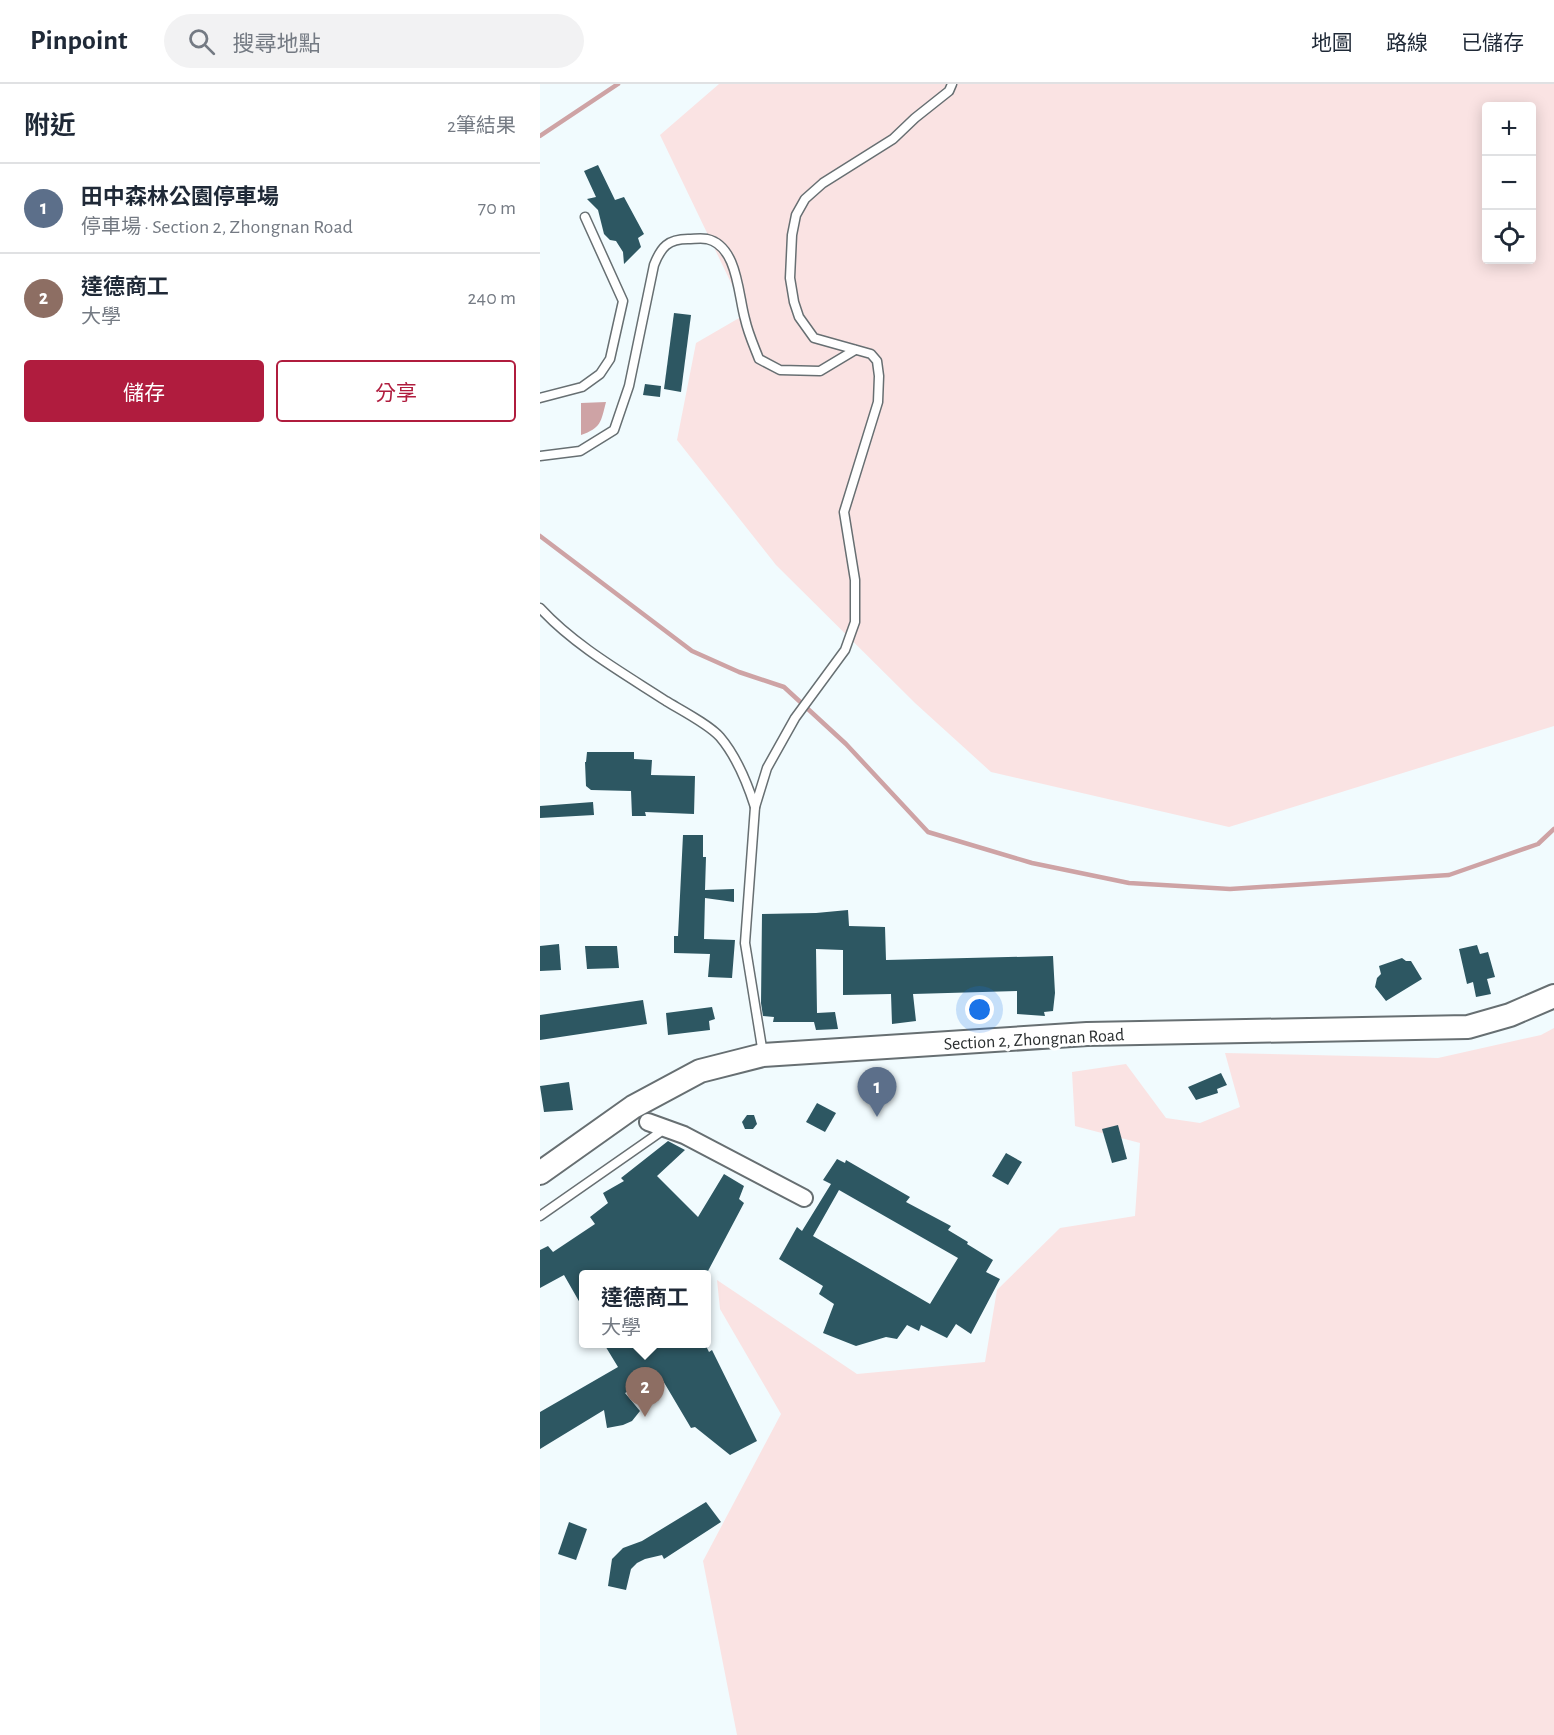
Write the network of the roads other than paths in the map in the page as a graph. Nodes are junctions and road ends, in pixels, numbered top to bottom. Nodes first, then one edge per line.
1 (952, 84) edge
2 (585, 217) dead end
3 (855, 350) junction
4 (540, 398) edge
5 (540, 456) edge
6 (540, 608) edge
7 (755, 807) junction
8 (1554, 996) edge
9 (763, 1055) junction
10 (640, 1114) junction
11 (540, 1173) edge
12 (804, 1198) dead end
13 (540, 1216) edge

1 - 3 lane
2 - 4 lane
3 - 5 lane
3 - 7 lane
6 - 7 lane
7 - 9 lane
8 - 9 main road, Section 2, Zhongnan Road
9 - 10 main road, Section 2, Zhongnan Road
10 - 11 main road, Section 2, Zhongnan Road
10 - 12 street
10 - 13 lane

